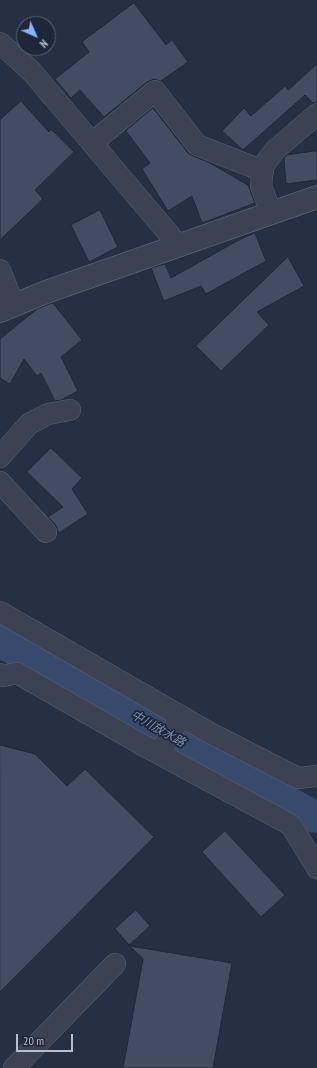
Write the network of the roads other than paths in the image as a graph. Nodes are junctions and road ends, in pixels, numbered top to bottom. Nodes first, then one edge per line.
1 (0, 43) edge
2 (317, 114) edge
3 (92, 143) junction
4 (263, 171) junction
5 (317, 197) edge
6 (272, 213) junction
7 (179, 246) junction
8 (0, 270) edge
9 (7, 309) edge
10 (70, 410) dead end
11 (0, 456) edge
12 (0, 482) edge
13 (46, 532) dead end
14 (0, 612) edge
15 (0, 674) edge
16 (180, 717) junction
17 (160, 753) junction
18 (317, 776) edge
19 (317, 868) edge
20 (115, 964) dead end
21 (14, 1068) edge

1 - 3 street
2 - 4 street
3 - 4 street
3 - 7 street
4 - 6 street
5 - 6 street
6 - 7 street
7 - 9 street
8 - 9 street
10 - 11 street
12 - 13 street
14 - 16 street
15 - 17 street
16 - 17 street
16 - 18 street
17 - 19 street
20 - 21 street

